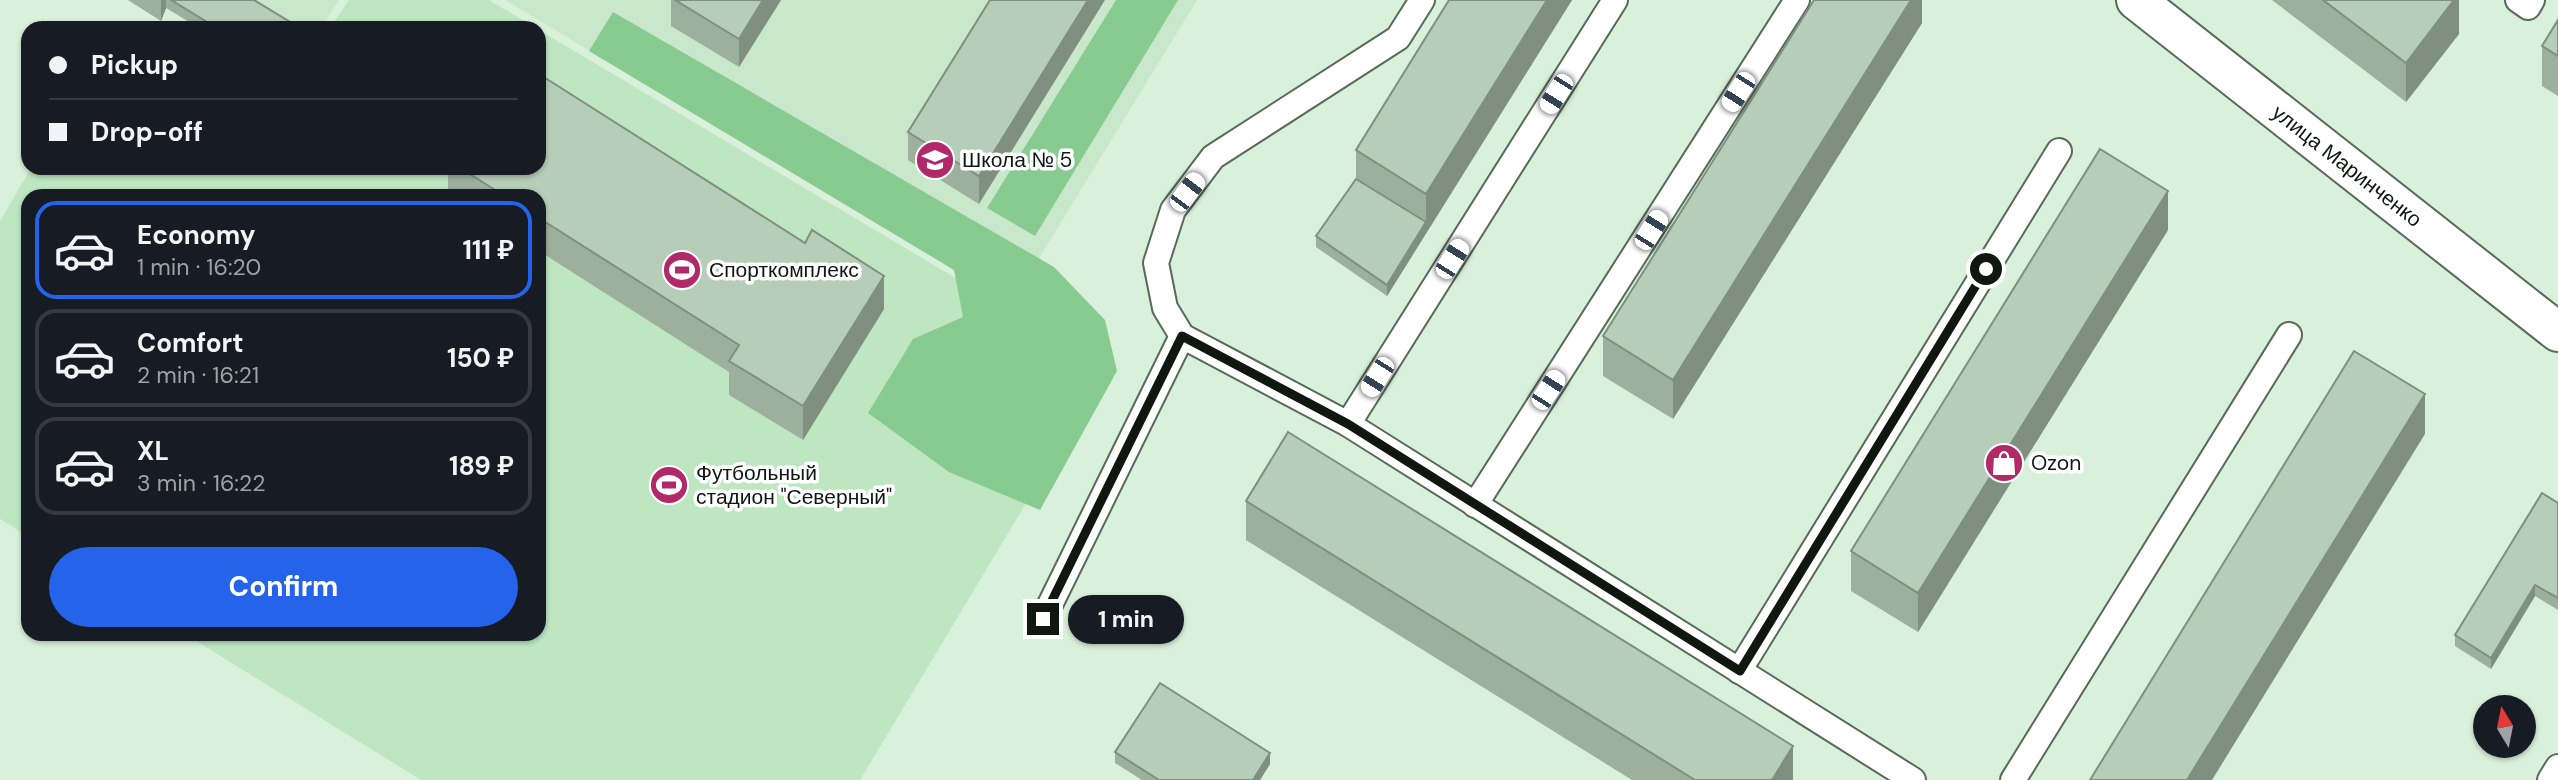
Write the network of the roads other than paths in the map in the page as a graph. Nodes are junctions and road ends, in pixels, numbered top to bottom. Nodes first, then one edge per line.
1 (1422, 0) edge
2 (1615, 0) edge
3 (1797, 0) edge
4 (2136, 0) edge
5 (2059, 151) dead end
6 (2558, 332) edge
7 (2289, 335) dead end
8 (1182, 336) junction
9 (1348, 424) junction
10 (1475, 505) junction
11 (1043, 619) dead end
12 (1740, 671) junction
13 (2558, 767) edge
14 (1913, 780) edge
15 (2013, 780) edge
16 (2550, 780) edge

1 - 8 lane
2 - 9 lane
3 - 10 lane
4 - 6 street, улица Маринченко
5 - 12 lane
7 - 15 lane
8 - 9 lane
8 - 11 lane
9 - 10 lane
10 - 12 lane
12 - 14 lane
13 - 16 lane

